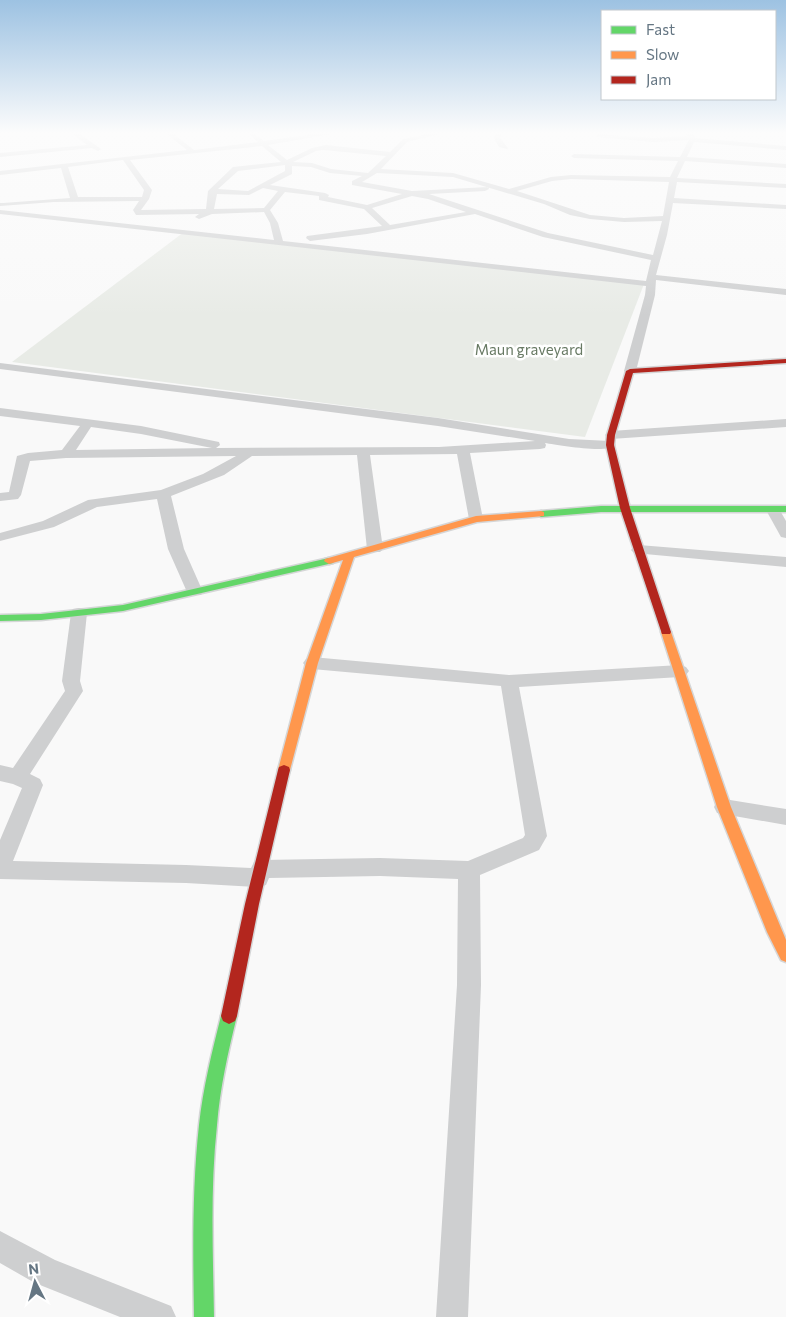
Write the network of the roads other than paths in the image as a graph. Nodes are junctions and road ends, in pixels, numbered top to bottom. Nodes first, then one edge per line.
1 (73, 193) edge
2 (147, 193) edge
3 (212, 193) edge
4 (279, 193) edge
5 (314, 193) edge
6 (328, 193) edge
7 (412, 193) edge
8 (415, 193) edge
9 (515, 193) edge
10 (671, 193) edge
11 (746, 193) edge
12 (325, 195) junction
13 (748, 198) junction
14 (145, 199) junction
15 (75, 200) junction
16 (670, 200) junction
17 (0, 206) edge
18 (367, 207) junction
19 (786, 207) edge
20 (266, 210) junction
21 (0, 212) edge
22 (209, 212) junction
23 (475, 212) junction
24 (665, 218) junction
25 (191, 220) dead end
26 (624, 220) junction
27 (182, 223) dead end
28 (388, 227) junction
29 (170, 231) junction
30 (656, 231) junction
31 (281, 242) junction
32 (656, 258) junction
33 (651, 281) junction
34 (786, 292) edge
35 (786, 361) edge
36 (0, 366) edge
37 (630, 371) junction
38 (0, 412) edge
39 (89, 422) junction
40 (786, 423) edge
41 (610, 440) junction
42 (569, 443) junction
43 (463, 450) junction
44 (363, 451) junction
45 (249, 452) junction
46 (66, 454) junction
47 (163, 494) junction
48 (0, 497) edge
49 (625, 508) junction
50 (779, 510) edge
51 (476, 520) junction
52 (786, 534) edge
53 (0, 537) edge
54 (375, 549) junction
55 (639, 550) junction
56 (349, 556) junction
57 (786, 562) edge
58 (195, 592) junction
59 (79, 613) junction
60 (0, 618) edge
61 (312, 663) junction
62 (680, 671) junction
63 (509, 681) junction
64 (9, 775) edge
65 (724, 807) junction
66 (786, 817) edge
67 (0, 868) edge
68 (469, 870) junction
69 (260, 874) junction
70 (786, 955) edge
71 (0, 1246) edge
72 (160, 1317) edge
73 (204, 1317) edge
74 (452, 1317) edge

1 - 15 street
2 - 14 street
3 - 22 street
4 - 20 street
5 - 12 street
6 - 12 street
7 - 18 street
8 - 23 street
9 - 26 street
10 - 16 street
11 - 13 street
12 - 18 street
13 - 16 street
13 - 19 street
14 - 15 street
14 - 22 street
15 - 17 street
16 - 24 street
18 - 28 street
20 - 22 street
20 - 31 street
21 - 29 street
22 - 25 street
23 - 28 street
23 - 32 street
24 - 26 street
24 - 30 street
26 - 30 street
27 - 29 street
28 - 31 street
29 - 31 street
30 - 32 street
31 - 33 street
32 - 33 street
33 - 34 street
33 - 37 street
35 - 37 street
36 - 42 street
37 - 41 street
38 - 39 street
39 - 45 street
39 - 46 street
40 - 41 street
41 - 42 street
41 - 49 street
42 - 43 street
43 - 44 street
43 - 51 street
44 - 45 street
44 - 54 street
45 - 46 street
45 - 47 street
46 - 48 street
47 - 53 street
47 - 58 street
49 - 50 street
49 - 51 street
49 - 55 street
50 - 52 street
51 - 54 street
54 - 56 street
55 - 57 street
55 - 62 street
56 - 58 street
56 - 61 street
58 - 59 street
59 - 60 street
59 - 64 street
61 - 63 street
61 - 69 street
62 - 63 street
62 - 65 street
63 - 68 street
64 - 67 street
65 - 66 street
65 - 70 street
67 - 69 street
68 - 69 street
68 - 74 street
69 - 73 street
71 - 72 street

